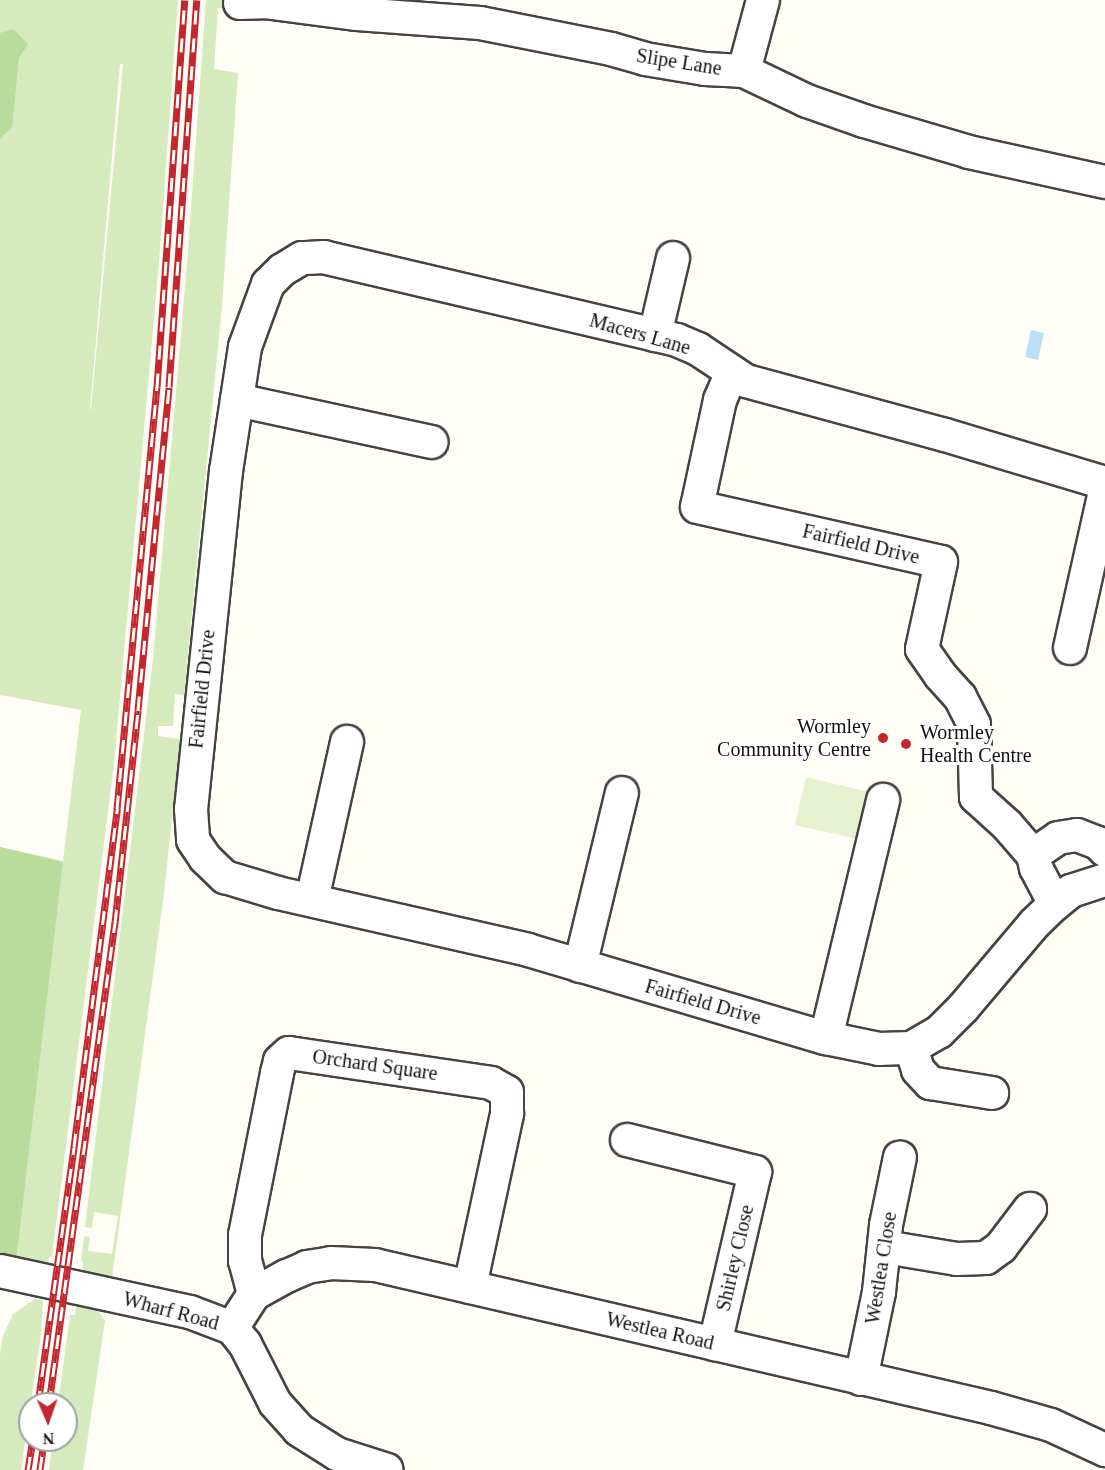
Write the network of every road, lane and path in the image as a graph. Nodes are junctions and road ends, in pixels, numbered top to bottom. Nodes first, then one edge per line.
1 (763, 0) edge
2 (240, 3) dead end
3 (744, 71) junction
4 (1105, 182) edge
5 (302, 258) joint
6 (673, 258) dead end
7 (656, 335) junction
8 (732, 372) junction
9 (237, 400) junction
10 (432, 442) dead end
11 (1105, 483) edge
12 (1105, 491) edge
13 (1070, 648) dead end
14 (347, 742) dead end
15 (622, 793) dead end
16 (884, 800) dead end
17 (1105, 850) edge
18 (1033, 855) junction
19 (1105, 880) edge
20 (312, 900) junction
21 (1056, 904) junction
22 (580, 966) junction
23 (826, 1038) junction
24 (911, 1048) junction
25 (992, 1093) dead end
26 (627, 1140) dead end
27 (900, 1156) dead end
28 (1030, 1209) dead end
29 (885, 1247) junction
30 (0, 1271) edge
31 (470, 1287) junction
32 (254, 1293) junction
33 (232, 1328) junction
34 (715, 1344) junction
35 (861, 1379) junction
36 (1105, 1450) edge
37 (387, 1470) edge

1 - 3 street
2 - 3 street, Slipe Lane
3 - 4 street, Slipe Lane
5 - 7 street, Macers Lane
5 - 9 street, Fairfield Drive
6 - 7 street
7 - 8 street, Macers Lane
8 - 11 street, Macers Lane
8 - 18 street, Fairfield Drive
9 - 10 street
9 - 20 street, Fairfield Drive
12 - 13 street
14 - 20 street
15 - 22 street
16 - 23 street
17 - 18 street
18 - 21 street, Fairfield Drive
19 - 21 street, Fairfield Drive
20 - 22 street, Fairfield Drive
21 - 24 street, Fairfield Drive
22 - 23 street, Fairfield Drive
23 - 24 street, Fairfield Drive
24 - 25 street
26 - 34 street, Shirley Close
27 - 29 street, Westlea Close
28 - 29 street
29 - 35 street, Westlea Close
30 - 33 street, Wharf Road
31 - 32 street, Westlea Road
31 - 32 street, Orchard Square
31 - 34 street, Westlea Road
32 - 33 street
33 - 37 street, Wharf Road
34 - 35 street, Westlea Road
35 - 36 street, Westlea Road

